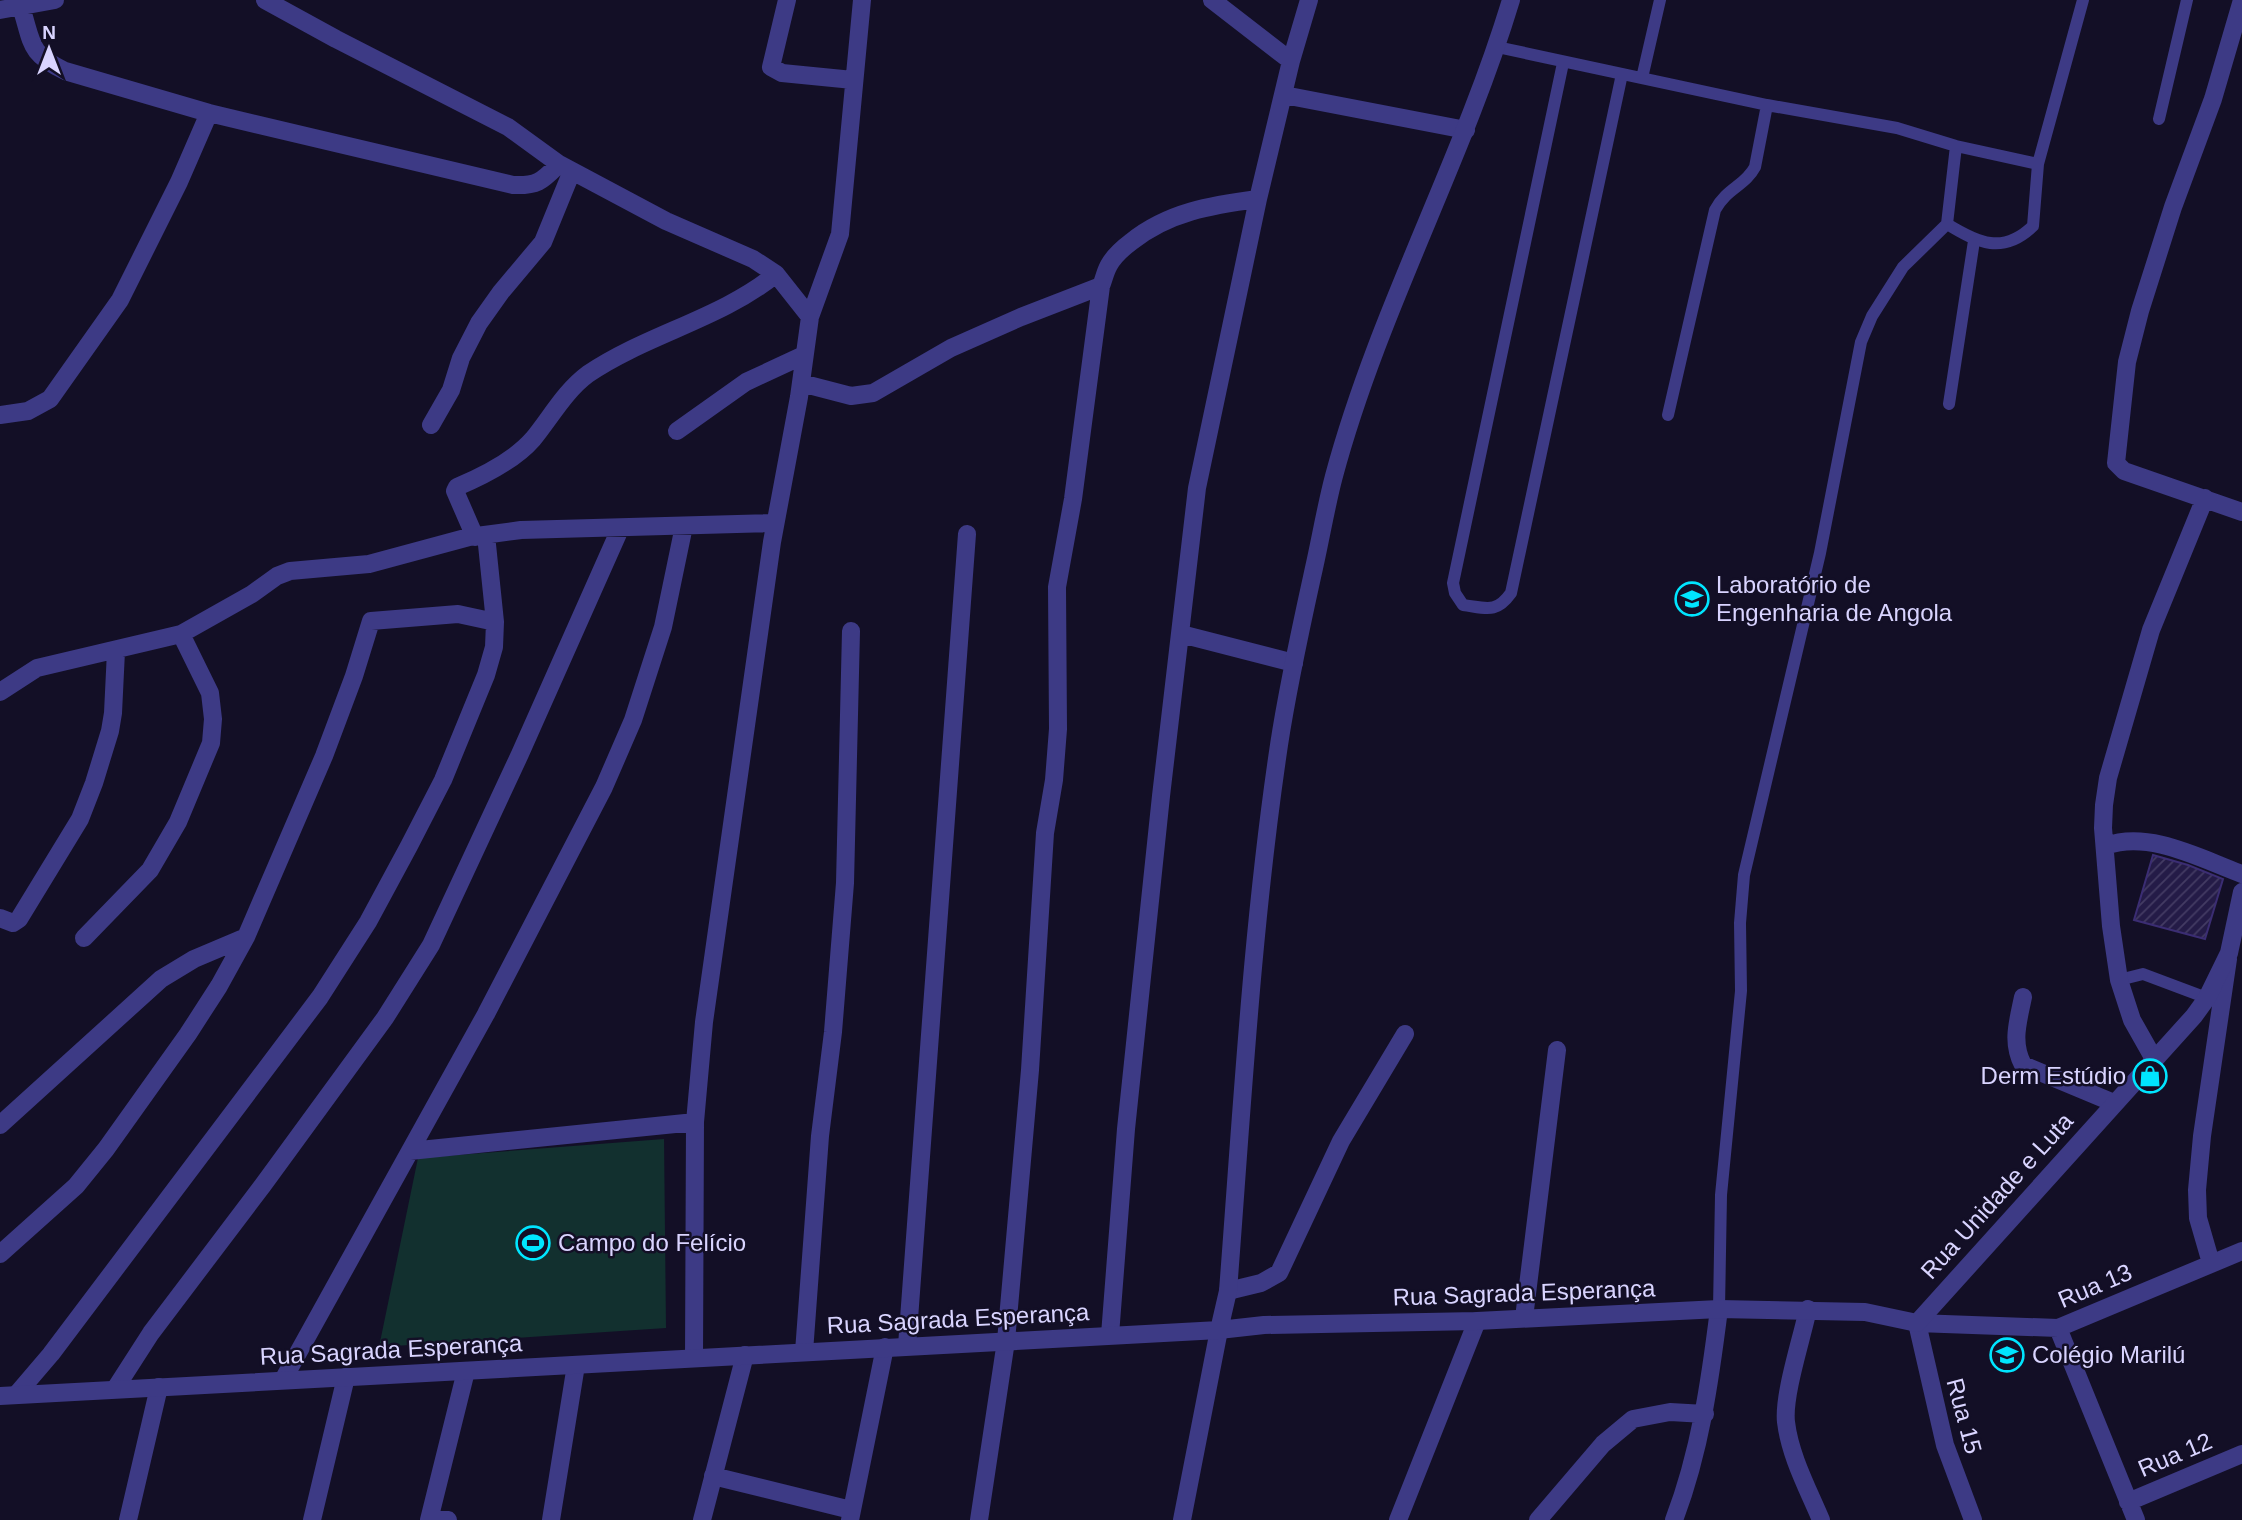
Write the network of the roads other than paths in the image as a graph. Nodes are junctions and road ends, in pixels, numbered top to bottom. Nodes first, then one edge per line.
1 (55, 0) edge
2 (265, 0) edge
3 (787, 0) edge
4 (862, 0) edge
5 (1212, 0) edge
6 (1310, 0) edge
7 (1511, 0) edge
8 (1660, 0) edge
9 (2083, 0) edge
10 (2186, 0) edge
11 (2242, 0) edge
12 (21, 7) junction
13 (0, 10) edge
14 (1497, 47) junction
15 (1292, 61) junction
16 (1563, 63) junction
17 (1622, 74) junction
18 (1642, 78) junction
19 (853, 80) junction
20 (1284, 95) junction
21 (1767, 106) junction
22 (209, 113) junction
23 (2158, 120) dead end
24 (1466, 130) junction
25 (1956, 146) junction
26 (2038, 164) junction
27 (565, 167) junction
28 (1258, 199) junction
29 (1947, 224) junction
30 (1974, 241) junction
31 (776, 274) junction
32 (1101, 286) junction
33 (810, 317) junction
34 (804, 355) junction
35 (801, 383) junction
36 (1949, 404) dead end
37 (0, 415) edge
38 (1668, 415) dead end
39 (431, 425) dead end
40 (677, 431) dead end
41 (2205, 498) junction
42 (2242, 512) edge
43 (775, 523) junction
44 (684, 526) junction
45 (620, 528) junction
46 (967, 534) dead end
47 (481, 536) junction
48 (495, 622) junction
49 (851, 631) dead end
50 (181, 634) junction
51 (1181, 634) junction
52 (116, 651) junction
53 (1294, 663) junction
54 (0, 692) edge
55 (2106, 846) junction
56 (2242, 874) edge
57 (2242, 892) edge
58 (0, 918) edge
59 (246, 937) junction
60 (84, 938) dead end
61 (2229, 953) junction
62 (2119, 980) junction
63 (2023, 997) dead end
64 (2207, 998) junction
65 (1405, 1034) dead end
66 (1557, 1050) dead end
67 (2154, 1059) junction
68 (2113, 1103) junction
69 (695, 1122) junction
70 (0, 1125) edge
71 (410, 1151) junction
72 (2242, 1251) edge
73 (0, 1254) edge
74 (2211, 1263) junction
75 (1228, 1291) junction
76 (1719, 1309) junction
77 (1808, 1309) junction
78 (1524, 1318) junction
79 (1477, 1321) junction
80 (1917, 1323) junction
81 (2058, 1328) junction
82 (1219, 1330) junction
83 (1110, 1335) junction
84 (1006, 1341) junction
85 (907, 1346) junction
86 (885, 1347) junction
87 (804, 1352) junction
88 (745, 1355) junction
89 (694, 1358) junction
90 (576, 1365) junction
91 (466, 1371) junction
92 (346, 1377) junction
93 (283, 1380) junction
94 (159, 1387) junction
95 (115, 1390) junction
96 (8, 1395) edge
97 (1704, 1414) junction
98 (2242, 1454) edge
99 (713, 1476) junction
100 (2128, 1502) junction
101 (851, 1515) edge
102 (429, 1519) edge
103 (128, 1520) edge
104 (312, 1520) edge
105 (448, 1520) edge
106 (551, 1520) edge
107 (702, 1520) edge
108 (979, 1520) edge
109 (1182, 1520) edge
110 (1398, 1520) edge
111 (1538, 1520) edge
112 (1674, 1520) edge
113 (1821, 1520) edge
114 (1973, 1520) edge
115 (2136, 1520) edge

1 - 12 street
2 - 27 street
3 - 19 street
4 - 19 street
5 - 15 street
6 - 15 street
7 - 14 street
8 - 18 lane
9 - 26 lane
10 - 23 lane
11 - 41 street
12 - 13 street
12 - 22 street
14 - 16 lane
14 - 24 street
15 - 20 street
16 - 17 lane
16 - 17 lane
17 - 18 lane
18 - 21 lane
19 - 33 street
20 - 24 street
20 - 28 street
21 - 25 lane
21 - 38 lane
22 - 27 street
22 - 37 street
24 - 53 street
25 - 26 lane
25 - 29 lane
26 - 30 lane
27 - 31 street
27 - 39 street
28 - 32 street
28 - 51 street
29 - 30 lane
29 - 76 lane
30 - 36 lane
31 - 33 street
31 - 47 street
32 - 35 street
32 - 84 street
33 - 34 street
34 - 35 street
34 - 40 street
35 - 43 street
41 - 42 street
41 - 55 street
43 - 44 street
43 - 69 street
44 - 45 street
44 - 71 street
45 - 47 street
45 - 95 street
46 - 85 street
47 - 48 street
47 - 50 street
48 - 59 street
48 - 96 street
49 - 87 street
50 - 52 street
50 - 60 street
51 - 53 street
51 - 83 street
52 - 54 street
52 - 58 street
53 - 75 street
55 - 56 street
55 - 62 street
57 - 61 street, Rua Unidade e Luta
59 - 70 street
59 - 73 street
61 - 64 street, Rua Unidade e Luta
61 - 74 street
62 - 64 lane
62 - 67 street
63 - 68 street
64 - 67 street, Rua Unidade e Luta
65 - 75 street
66 - 78 street
67 - 68 street, Rua Unidade e Luta
68 - 80 street, Rua Unidade e Luta
69 - 71 street
69 - 89 street
71 - 93 street
72 - 74 street, Rua 13
74 - 81 street, Rua 13
75 - 82 street
76 - 77 street, Rua Sagrada Esperança
76 - 78 street, Rua Sagrada Esperança
76 - 97 street
77 - 80 street, Rua Sagrada Esperança
77 - 113 street
78 - 79 street, Rua Sagrada Esperança
79 - 82 street, Rua Sagrada Esperança
79 - 110 street
80 - 81 street, Rua 13
80 - 114 street, Rua 15
81 - 100 street
82 - 83 street, Rua Sagrada Esperança
82 - 109 street
83 - 84 street, Rua Sagrada Esperança
84 - 85 street, Rua Sagrada Esperança
84 - 108 street
85 - 86 street, Rua Sagrada Esperança
86 - 87 street, Rua Sagrada Esperança
86 - 101 street
87 - 88 street, Rua Sagrada Esperança
88 - 89 street, Rua Sagrada Esperança
88 - 99 street
89 - 90 street, Rua Sagrada Esperança
90 - 91 street, Rua Sagrada Esperança
90 - 106 street
91 - 92 street, Rua Sagrada Esperança
91 - 102 street
92 - 93 street, Rua Sagrada Esperança
92 - 104 street
93 - 94 street, Rua Sagrada Esperança
94 - 95 street, Rua Sagrada Esperança
94 - 103 street
95 - 96 street, Rua Sagrada Esperança
97 - 111 street
97 - 112 street
98 - 100 street, Rua 12
99 - 101 street
99 - 107 street
100 - 115 street
102 - 105 street

